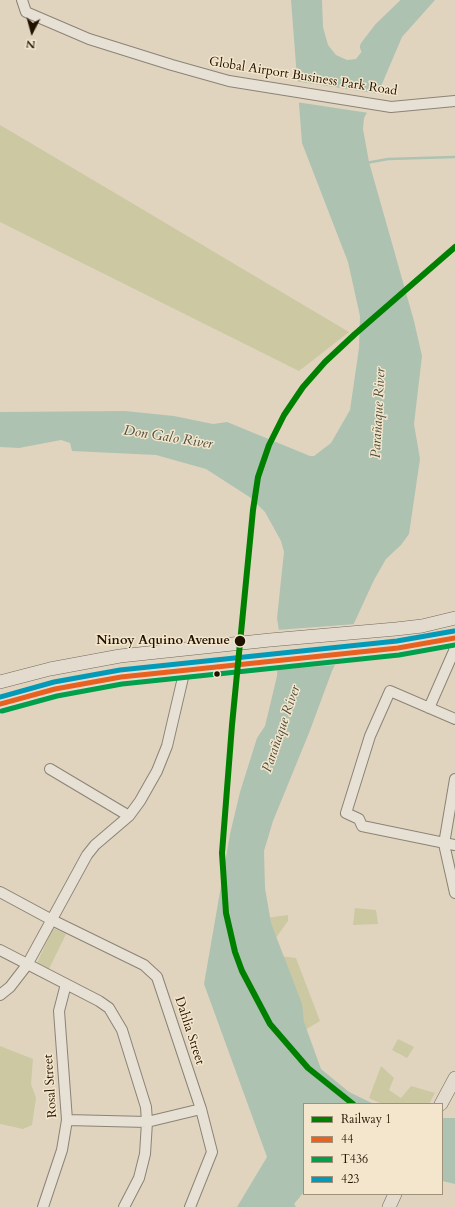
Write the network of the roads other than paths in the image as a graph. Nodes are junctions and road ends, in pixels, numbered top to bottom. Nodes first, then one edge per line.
1 (22, 0) edge
2 (455, 101) edge
3 (455, 618) edge
4 (455, 638) edge
5 (50, 669) junction
6 (185, 669) junction
7 (0, 682) edge
8 (55, 690) junction
9 (0, 704) edge
10 (429, 708) junction
11 (455, 719) edge
12 (50, 769) dead end
13 (455, 779) edge
14 (129, 816) junction
15 (444, 844) junction
16 (455, 845) edge
17 (0, 892) edge
18 (455, 893) edge
19 (52, 920) junction
20 (0, 950) edge
21 (27, 965) junction
22 (66, 984) junction
23 (0, 995) edge
24 (455, 1078) edge
25 (443, 1099) edge
26 (201, 1109) junction
27 (67, 1120) junction
28 (147, 1122) junction
29 (395, 1195) edge
30 (43, 1207) edge
31 (124, 1207) edge
32 (190, 1207) edge
33 (389, 1207) edge

1 - 2 street, Global Airport Business Park Road
3 - 5 main road
4 - 6 main road
4 - 10 street
5 - 7 main road
5 - 8 main road
6 - 8 main road
6 - 14 street
8 - 9 main road
10 - 11 street
10 - 15 street
12 - 14 street
13 - 15 street
14 - 19 street
15 - 16 street
15 - 18 street
17 - 19 street, Dahlia Street
19 - 21 street
19 - 26 street, Dahlia Street
20 - 21 street
21 - 22 street
21 - 23 street
22 - 27 street, Rosal Street
22 - 28 street
24 - 25 main road
26 - 28 street
26 - 32 street, Dahlia Street
27 - 28 street
27 - 30 street, Rosal Street
28 - 31 street
29 - 33 main road

